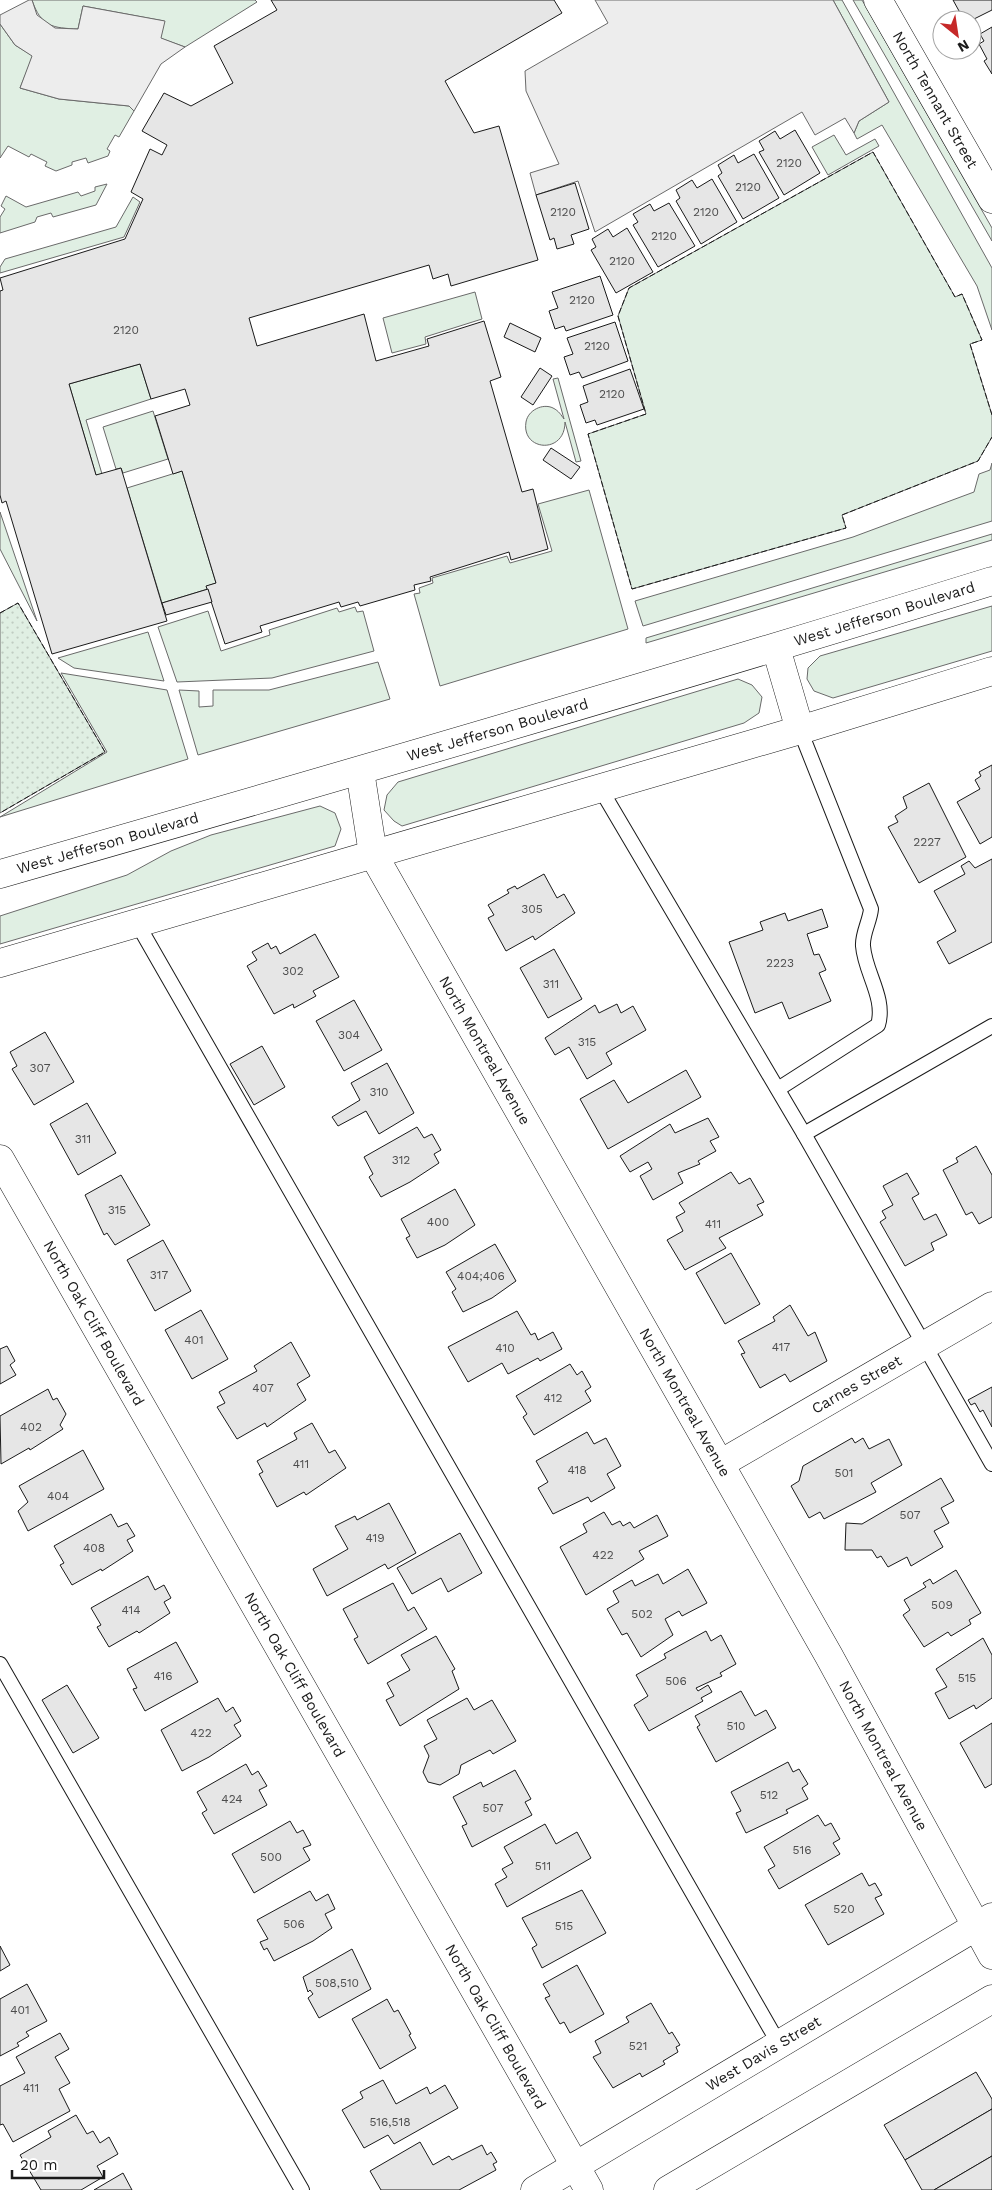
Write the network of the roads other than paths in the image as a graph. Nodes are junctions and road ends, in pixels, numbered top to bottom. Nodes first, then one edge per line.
1 (878, 0) edge
2 (992, 199) edge
3 (992, 581) edge
4 (776, 648) junction
5 (992, 670) edge
6 (800, 730) junction
7 (360, 771) junction
8 (600, 788) junction
9 (372, 854) junction
10 (0, 874) edge
11 (137, 923) junction
12 (0, 962) edge
13 (992, 1026) edge
14 (778, 1089) junction
15 (804, 1134) junction
16 (0, 1159) edge
17 (992, 1306) edge
18 (924, 1346) junction
19 (720, 1464) junction
20 (992, 1464) edge
21 (0, 1664) edge
22 (984, 1922) edge
23 (992, 1955) edge
24 (992, 1999) edge
25 (779, 2044) junction
26 (575, 2165) junction
27 (302, 2190) edge
28 (534, 2190) edge
29 (590, 2190) edge
30 (668, 2190) edge

1 - 2 main road, North Tennant Street
3 - 4 main road, West Jefferson Boulevard
4 - 6 main road
4 - 7 main road, West Jefferson Boulevard
5 - 6 main road
6 - 8 main road
6 - 14 lane
7 - 9 main road
7 - 10 main road, West Jefferson Boulevard
8 - 9 main road
8 - 14 lane
9 - 11 main road
9 - 19 main road, North Montreal Avenue
11 - 12 main road
11 - 25 lane
13 - 15 lane
14 - 15 lane
15 - 18 lane
16 - 26 main road, North Oak Cliff Boulevard
17 - 18 main road, Carnes Street
18 - 19 main road, Carnes Street
18 - 20 lane
19 - 22 main road, North Montreal Avenue
21 - 27 lane
22 - 23 main road, North Montreal Avenue
22 - 25 main road, West Davis Street
24 - 30 main road
25 - 26 main road, West Davis Street
26 - 28 main road, West Davis Street
26 - 29 main road, North Oak Cliff Boulevard

